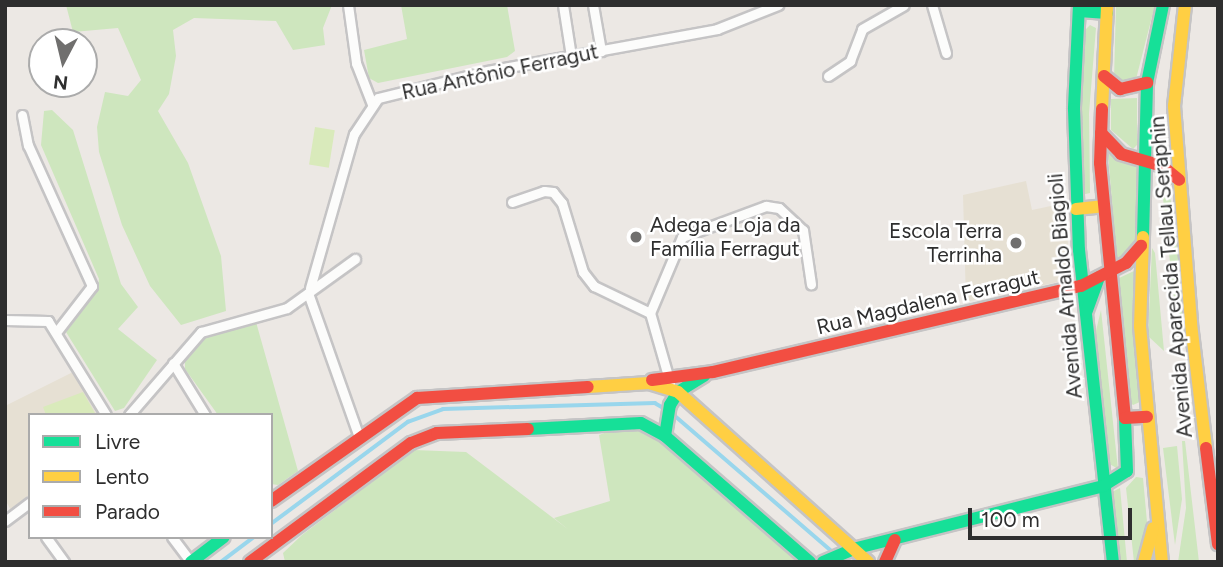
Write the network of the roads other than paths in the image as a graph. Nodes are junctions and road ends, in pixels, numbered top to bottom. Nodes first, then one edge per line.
1 (348, 5) edge
2 (563, 5) edge
3 (593, 5) edge
4 (778, 5) edge
5 (904, 5) edge
6 (932, 5) edge
7 (1163, 5) edge
8 (1185, 5) edge
9 (1079, 8) edge
10 (1107, 9) edge
11 (601, 51) junction
12 (946, 52) dead end
13 (571, 56) junction
14 (828, 76) dead end
15 (1104, 76) junction
16 (1147, 83) junction
17 (372, 104) junction
18 (22, 115) dead end
19 (1101, 133) junction
20 (1145, 161) junction
21 (1179, 180) junction
22 (512, 202) dead end
23 (1103, 206) junction
24 (1076, 209) junction
25 (1141, 246) junction
26 (355, 258) dead end
27 (1103, 275) junction
28 (811, 284) dead end
29 (1081, 286) junction
30 (309, 290) junction
31 (650, 313) junction
32 (1085, 316) junction
33 (5, 320) edge
34 (58, 330) junction
35 (173, 363) junction
36 (713, 372) junction
37 (667, 379) junction
38 (631, 383) junction
39 (678, 392) junction
40 (105, 413) edge
41 (131, 413) edge
42 (204, 413) edge
43 (1147, 417) junction
44 (1125, 418) junction
45 (665, 436) junction
46 (359, 437) junction
47 (1154, 475) junction
48 (1103, 485) junction
49 (273, 501) edge
50 (28, 508) edge
51 (5, 521) edge
52 (47, 539) edge
53 (174, 539) edge
54 (221, 539) edge
55 (895, 540) junction
56 (1218, 544) edge
57 (853, 549) junction
58 (64, 562) edge
59 (191, 562) edge
60 (250, 562) edge
61 (810, 562) edge
62 (823, 562) edge
63 (868, 562) edge
64 (885, 562) edge
65 (1112, 562) edge
66 (1144, 562) edge
67 (1161, 562) edge

1 - 17 street
2 - 13 street
3 - 11 street
4 - 11 street, Rua Antônio Ferragut
5 - 14 street
6 - 12 street
7 - 16 main road, Avenida Aparecida Tellau Seraphin
8 - 21 main road, Avenida Aparecida Tellau Seraphin
9 - 10 main road
9 - 24 main road, Avenida Arnaldo Biagioli
10 - 15 main road, Avenida Arnaldo Biagioli
11 - 13 street, Rua Antônio Ferragut
13 - 17 street, Rua Antônio Ferragut
15 - 16 main road
15 - 19 main road, Avenida Arnaldo Biagioli
16 - 20 main road, Avenida Aparecida Tellau Seraphin
17 - 30 street
18 - 34 street
19 - 20 main road
19 - 23 main road, Avenida Arnaldo Biagioli
20 - 21 main road
20 - 25 main road, Avenida Aparecida Tellau Seraphin
21 - 56 main road, Avenida Aparecida Tellau Seraphin
22 - 31 street
23 - 24 main road
23 - 27 main road, Avenida Arnaldo Biagioli
24 - 29 main road, Avenida Arnaldo Biagioli
25 - 27 main road, Rua Magdalena Ferragut
25 - 43 main road, Avenida Aparecida Tellau Seraphin
26 - 30 street
27 - 29 main road, Rua Magdalena Ferragut
27 - 32 main road
27 - 44 main road, Avenida Arnaldo Biagioli
28 - 31 street
29 - 32 main road, Avenida Arnaldo Biagioli
29 - 36 main road, Rua Magdalena Ferragut
30 - 35 street
30 - 46 street
31 - 37 street
32 - 48 main road, Avenida Arnaldo Biagioli
33 - 34 street
34 - 40 street
35 - 41 street
35 - 42 street
36 - 37 main road, Rua Magdalena Ferragut
36 - 39 main road, Rua Magdalena Ferragut
37 - 38 main road, Rua Magdalena Ferragut
37 - 39 street
38 - 39 main road
38 - 46 main road
39 - 45 main road
39 - 57 main road
43 - 44 main road
43 - 47 main road, Avenida Aparecida Tellau Seraphin
44 - 48 main road, Avenida Arnaldo Biagioli
45 - 60 main road
45 - 61 main road
46 - 49 main road
47 - 66 main road
47 - 67 main road, Avenida Aparecida Tellau Seraphin
48 - 55 main road
48 - 65 main road, Avenida Arnaldo Biagioli
50 - 51 street
52 - 58 street
53 - 59 street
54 - 59 main road
55 - 57 main road
55 - 64 main road
57 - 62 main road
57 - 63 main road

